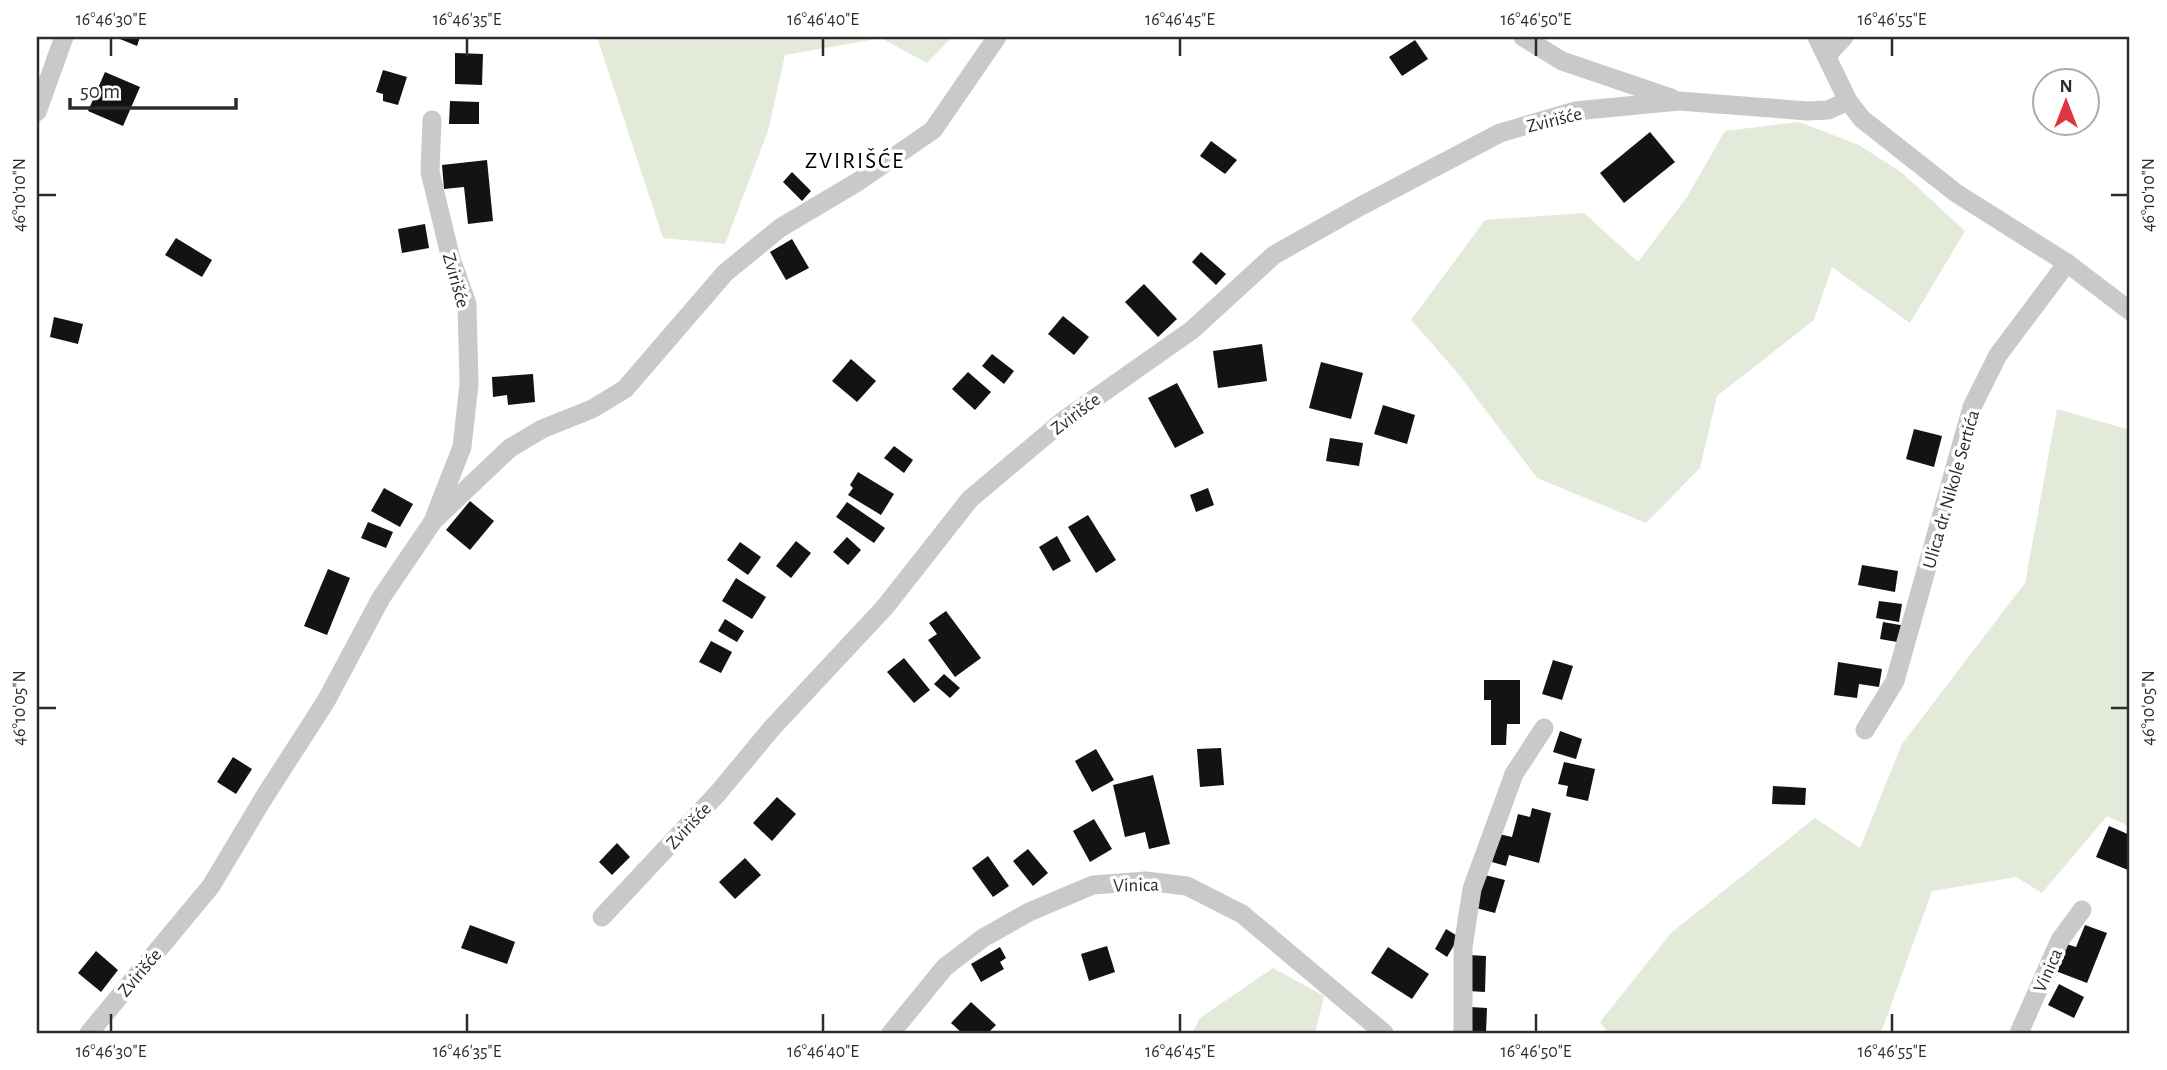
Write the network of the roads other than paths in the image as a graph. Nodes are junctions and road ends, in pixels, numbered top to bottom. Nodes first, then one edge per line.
1 (64, 37) edge
2 (997, 37) edge
3 (1523, 37) edge
4 (1817, 37) edge
5 (1844, 37) edge
6 (1827, 55) junction
7 (1679, 101) junction
8 (1849, 101) junction
9 (37, 111) edge
10 (432, 120) dead end
11 (2067, 263) junction
12 (2130, 311) edge
13 (433, 520) junction
14 (1544, 728) dead end
15 (1865, 730) dead end
16 (2082, 910) dead end
17 (602, 917) dead end
18 (89, 1033) edge
19 (891, 1033) edge
20 (1384, 1033) edge
21 (1463, 1033) edge
22 (2019, 1033) edge

1 - 9 street
2 - 13 street, Zvirišće
3 - 7 street, Zvirišće
4 - 6 street
5 - 6 street
6 - 8 street
7 - 8 street, Zvirišće
7 - 17 street, Zvirišće
8 - 11 street
10 - 13 street, Zvirišće
11 - 12 street
11 - 15 street, Ulica dr. Nikole Sertića
13 - 18 street, Zvirišće
14 - 21 street
16 - 22 street, Vinica
19 - 20 street, Vinica

